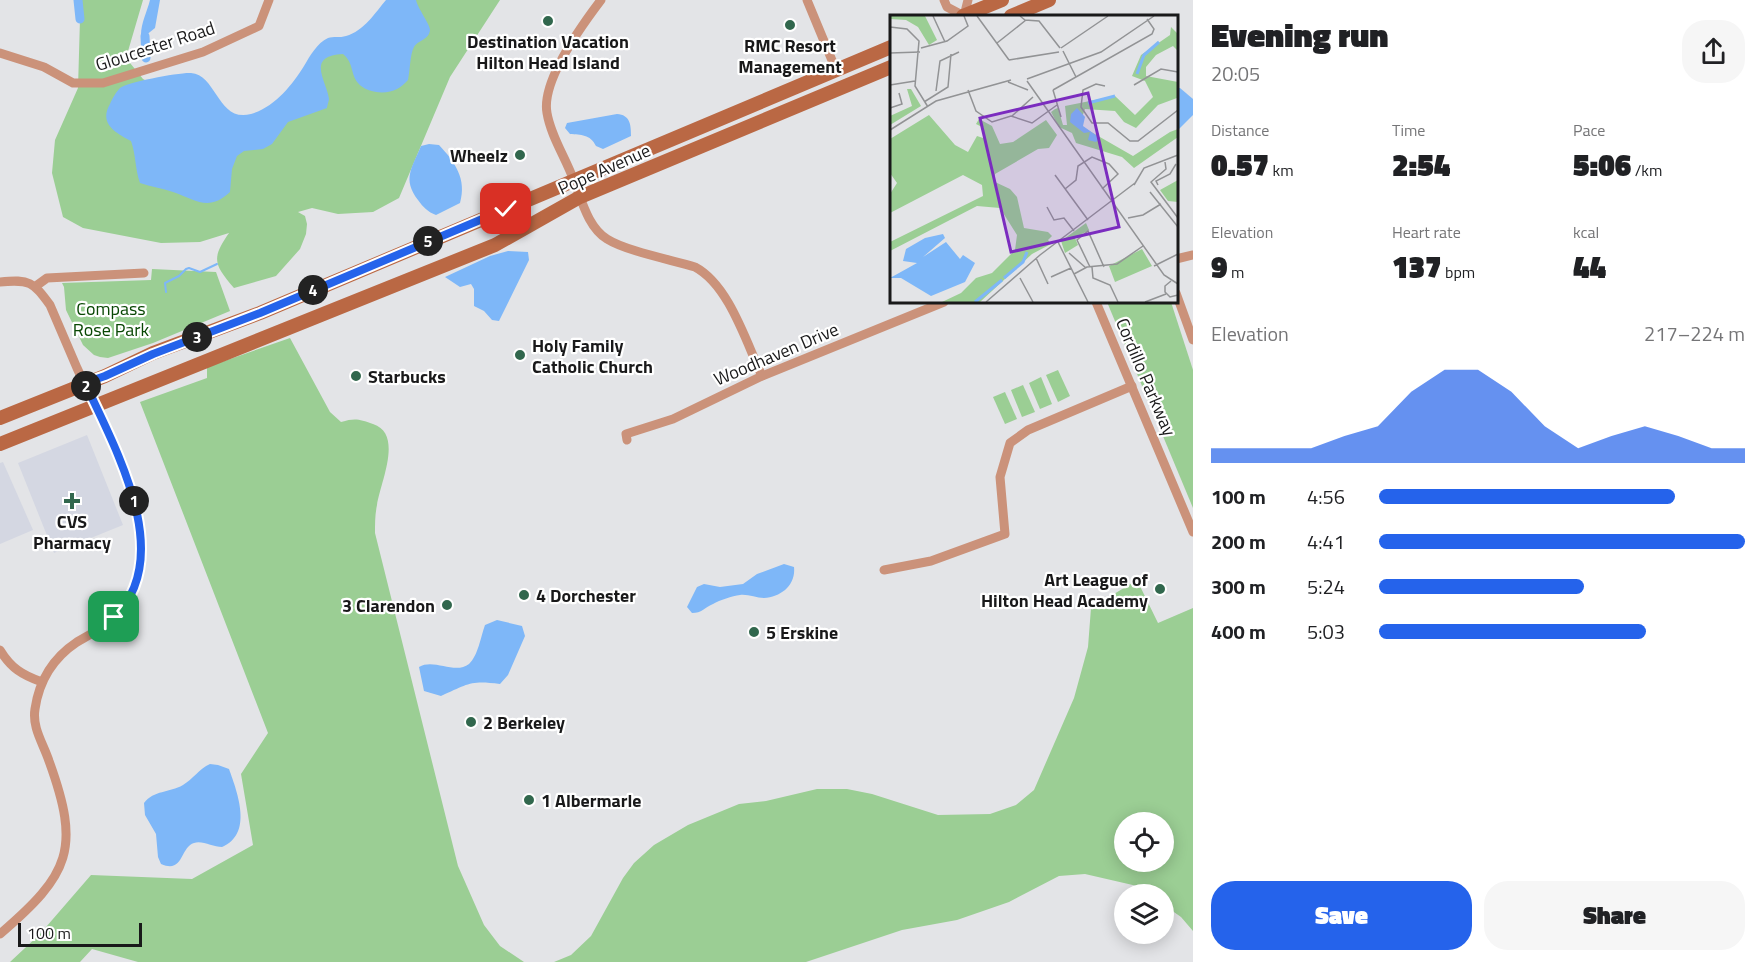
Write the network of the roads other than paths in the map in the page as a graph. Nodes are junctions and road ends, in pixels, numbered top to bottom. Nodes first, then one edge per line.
1 (269, 0) edge
2 (601, 0) edge
3 (807, 0) edge
4 (944, 0) edge
5 (968, 0) edge
6 (1002, 0) edge
7 (1049, 0) edge
8 (962, 15) edge
9 (964, 15) edge
10 (966, 15) edge
11 (1013, 15) edge
12 (890, 47) edge
13 (0, 53) edge
14 (890, 67) edge
15 (836, 70) junction
16 (574, 180) junction
17 (580, 197) junction
18 (1193, 255) edge
19 (1178, 259) edge
20 (354, 272) junction
21 (144, 273) dead end
22 (0, 282) edge
23 (36, 286) junction
24 (364, 297) junction
25 (1178, 299) edge
26 (942, 303) edge
27 (1096, 303) edge
28 (1193, 340) edge
29 (762, 376) junction
30 (85, 383) junction
31 (1132, 386) junction
32 (95, 405) junction
33 (0, 418) edge
34 (627, 440) dead end
35 (0, 444) edge
36 (1193, 532) edge
37 (884, 570) dead end
38 (0, 651) edge
39 (42, 682) junction
40 (0, 934) edge

1 - 13 street, Gloucester Road
2 - 16 street
3 - 15 street
4 - 8 street
5 - 9 street
6 - 10 main road
7 - 11 main road
12 - 15 main road, Pope Avenue
14 - 17 main road, Pope Avenue
15 - 16 main road, Pope Avenue
16 - 17 street
16 - 20 main road, Pope Avenue
17 - 24 main road, Pope Avenue
17 - 29 street
18 - 19 street
20 - 24 main road
20 - 30 main road, Pope Avenue
21 - 23 street
22 - 23 street
23 - 30 street
24 - 32 main road, Pope Avenue
25 - 28 street
26 - 29 street, Woodhaven Drive
27 - 31 street, Cordillo Parkway
29 - 34 street, Woodhaven Drive
30 - 32 street
30 - 33 main road, Pope Avenue
31 - 36 street, Cordillo Parkway
31 - 37 street
32 - 35 main road, Pope Avenue
32 - 39 street
38 - 39 street
39 - 40 street

